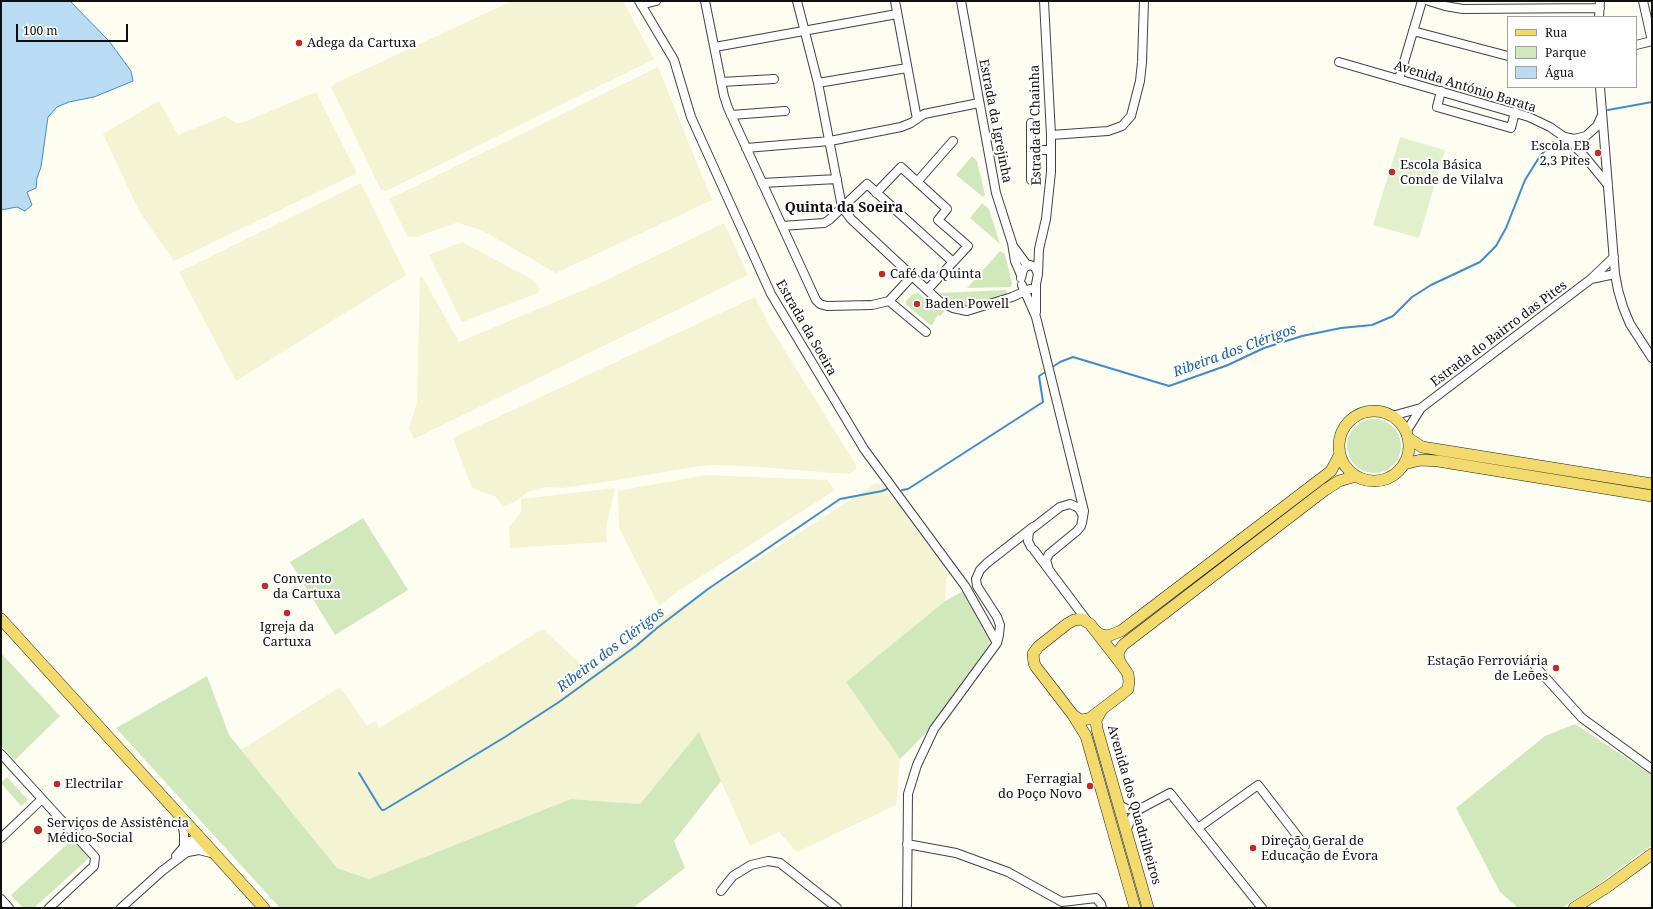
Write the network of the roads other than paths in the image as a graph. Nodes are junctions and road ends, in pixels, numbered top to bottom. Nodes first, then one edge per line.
1 (656, 1) edge
2 (705, 1) edge
3 (797, 1) edge
4 (895, 1) edge
5 (1044, 1) edge
6 (1144, 1) edge
7 (1422, 1) edge
8 (1429, 1) edge
9 (1643, 1) edge
10 (962, 2) edge
11 (640, 3) edge
12 (1568, 4) edge
13 (1600, 5) edge
14 (897, 14) junction
15 (1599, 16) edge
16 (805, 31) junction
17 (1413, 31) junction
18 (1652, 41) edge
19 (1637, 45) edge
20 (715, 47) junction
21 (1507, 56) edge
22 (1339, 62) dead end
23 (907, 68) junction
24 (774, 79) dead end
25 (1399, 79) junction
26 (722, 82) junction
27 (818, 83) junction
28 (1600, 88) edge
29 (1441, 91) junction
30 (979, 103) junction
31 (785, 111) dead end
32 (1515, 112) junction
33 (731, 115) junction
34 (1602, 116) junction
35 (917, 119) junction
36 (1032, 123) dead end
37 (1051, 135) junction
38 (1564, 137) junction
39 (830, 141) junction
40 (953, 141) dead end
41 (746, 148) junction
42 (1032, 150) junction
43 (1051, 150) junction
44 (837, 179) junction
45 (1031, 180) dead end
46 (917, 182) junction
47 (762, 183) junction
48 (1608, 186) junction
49 (876, 193) junction
50 (842, 207) junction
51 (782, 226) junction
52 (1012, 243) junction
53 (1039, 249) junction
54 (1614, 257) junction
55 (953, 262) junction
56 (1028, 265) junction
57 (1038, 274) junction
58 (1615, 274) junction
59 (1021, 275) junction
60 (912, 276) junction
61 (1590, 279) junction
62 (1028, 287) junction
63 (928, 289) junction
64 (889, 301) junction
65 (1036, 317) junction
66 (926, 332) dead end
67 (1652, 358) edge
68 (1421, 408) junction
69 (1392, 416) junction
70 (1407, 435) junction
71 (1340, 454) junction
72 (1404, 464) junction
73 (1356, 476) junction
74 (1652, 484) edge
75 (1076, 485) junction
76 (1652, 496) edge
77 (1060, 507) junction
78 (1082, 523) junction
79 (1033, 527) junction
80 (1010, 545) junction
81 (1032, 549) junction
82 (1053, 550) junction
83 (1049, 570) junction
84 (1071, 599) junction
85 (1, 619) edge
86 (1067, 624) junction
87 (1093, 628) junction
88 (997, 643) junction
89 (1535, 666) dead end
90 (1124, 668) junction
91 (1102, 710) junction
92 (1073, 715) junction
93 (1, 754) edge
94 (1652, 769) edge
95 (42, 799) junction
96 (1119, 805) junction
97 (1138, 810) junction
98 (180, 815) junction
99 (1198, 828) junction
100 (1126, 831) junction
101 (1, 838) edge
102 (200, 838) junction
103 (907, 844) junction
104 (1305, 846) dead end
105 (185, 850) junction
106 (215, 854) junction
107 (1652, 854) edge
108 (721, 891) dead end
109 (1, 899) edge
110 (9, 908) edge
111 (50, 908) edge
112 (121, 908) edge
113 (264, 908) edge
114 (837, 908) edge
115 (907, 908) edge
116 (1102, 908) edge
117 (1135, 908) edge
118 (1148, 908) edge
119 (1262, 908) edge
120 (1574, 908) edge

1 - 11 street
2 - 20 street
3 - 16 street
4 - 14 street
5 - 37 street, Estrada da Chainha
6 - 37 street
7 - 17 street
8 - 12 street
9 - 18 street
10 - 30 street, Estrada da Igrejinha
11 - 88 street, Estrada da Soeira
12 - 13 street
13 - 15 street
14 - 16 street
14 - 23 street
16 - 20 street
16 - 27 street
17 - 21 street
17 - 25 street
18 - 19 street
20 - 26 street
22 - 25 street, Avenida António Barata
23 - 27 street
23 - 35 street
24 - 26 street
25 - 29 street, Avenida António Barata
26 - 33 street
27 - 39 street
28 - 34 street
29 - 32 street, Avenida António Barata
29 - 32 street
30 - 35 street
30 - 52 street, Estrada da Igrejinha
31 - 33 street
32 - 38 street, Avenida António Barata
33 - 41 street
34 - 38 street
34 - 48 street
35 - 39 street
36 - 42 street
37 - 43 street, Estrada da Chainha
38 - 48 street, Avenida António Barata
39 - 41 street
39 - 44 street
40 - 46 street
41 - 47 street
42 - 43 street
42 - 45 street
43 - 53 street, Estrada da Chainha
44 - 47 street
44 - 50 street
46 - 49 street
46 - 55 street
47 - 51 street
48 - 54 street
49 - 50 street
49 - 55 street
50 - 51 street
50 - 60 street
51 - 64 street
52 - 56 street
52 - 59 street
53 - 56 street
53 - 57 street
54 - 58 street
54 - 61 street, Estrada do Bairro das Pites
55 - 63 street
56 - 57 street
56 - 59 street
57 - 62 street
58 - 61 street, Estrada do Bairro das Pites
58 - 67 street
59 - 62 street
60 - 63 street
60 - 64 street
61 - 68 street, Estrada do Bairro das Pites
62 - 63 street
62 - 65 street
62 - 65 street
64 - 66 street
65 - 75 street
68 - 69 street, Estrada do Bairro das Pites
68 - 70 street, Estrada do Bairro das Pites
69 - 70 main road
69 - 71 main road
70 - 72 main road
70 - 74 main road
71 - 73 main road
71 - 87 main road
72 - 73 main road
72 - 76 main road
73 - 90 main road
75 - 77 street
75 - 78 street
77 - 78 street
77 - 79 street
78 - 82 street
79 - 80 street
79 - 81 street
80 - 81 street
80 - 88 street
81 - 82 street
81 - 83 street
82 - 83 street
83 - 84 street
84 - 86 street
84 - 87 street
85 - 98 main road
86 - 87 main road
86 - 92 main road
87 - 90 main road
88 - 103 street
89 - 94 street
90 - 91 main road
91 - 92 main road
91 - 96 main road, Avenida dos Quadrilheiros
92 - 117 main road, Avenida dos Quadrilheiros
93 - 95 street
95 - 101 street
95 - 111 street
96 - 97 street
96 - 100 main road, Avenida dos Quadrilheiros
97 - 99 street
97 - 100 street
98 - 102 main road
98 - 105 street
99 - 104 street
99 - 119 street
100 - 118 main road, Avenida dos Quadrilheiros
102 - 105 street
102 - 106 main road
103 - 115 street
103 - 116 street
105 - 106 street
105 - 112 street
106 - 113 main road
107 - 120 main road
108 - 114 street
109 - 110 street

